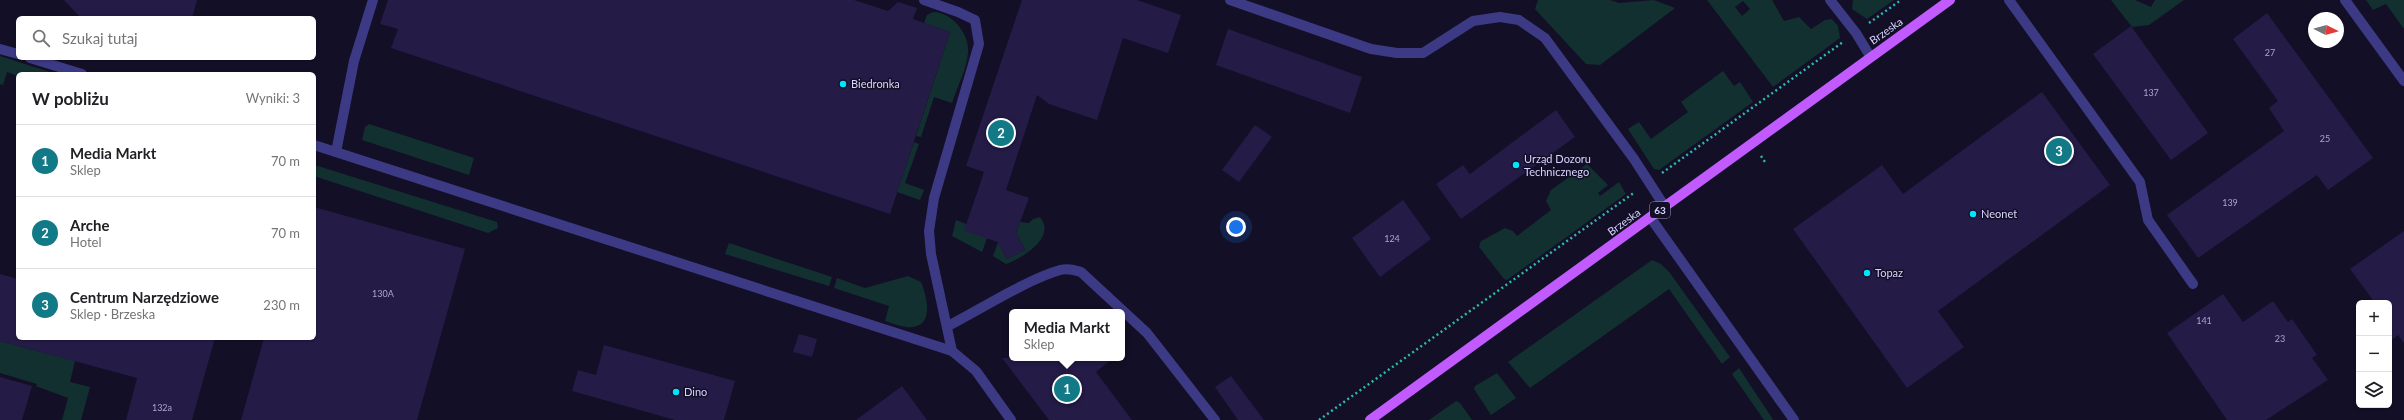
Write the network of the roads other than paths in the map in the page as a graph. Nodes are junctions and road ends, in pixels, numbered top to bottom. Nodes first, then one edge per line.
1 (373, 0) edge
2 (924, 0) edge
3 (1230, 0) edge
4 (1830, 0) edge
5 (1950, 0) edge
6 (2009, 0) edge
7 (2345, 0) edge
8 (0, 49) edge
9 (16, 53) edge
10 (1870, 56) junction
11 (36, 60) edge
12 (76, 72) edge
13 (2404, 81) edge
14 (316, 146) edge
15 (336, 152) junction
16 (1664, 207) junction
17 (1650, 217) junction
18 (2193, 284) dead end
19 (1121, 309) edge
20 (1125, 313) edge
21 (948, 326) junction
22 (952, 351) junction
23 (1011, 420) edge
24 (1215, 420) edge
25 (1370, 420) edge
26 (1794, 420) edge

1 - 15 street
2 - 21 street
3 - 16 street
4 - 10 street
5 - 10 main road, Brzeska / 63
6 - 18 street
7 - 13 street
8 - 9 street
10 - 16 main road, Brzeska / 63
11 - 12 street
14 - 15 street
15 - 22 street
16 - 17 main road, Brzeska / 63
17 - 25 main road, Brzeska / 63
17 - 26 street
19 - 21 street
20 - 24 street
21 - 22 street
22 - 23 street

